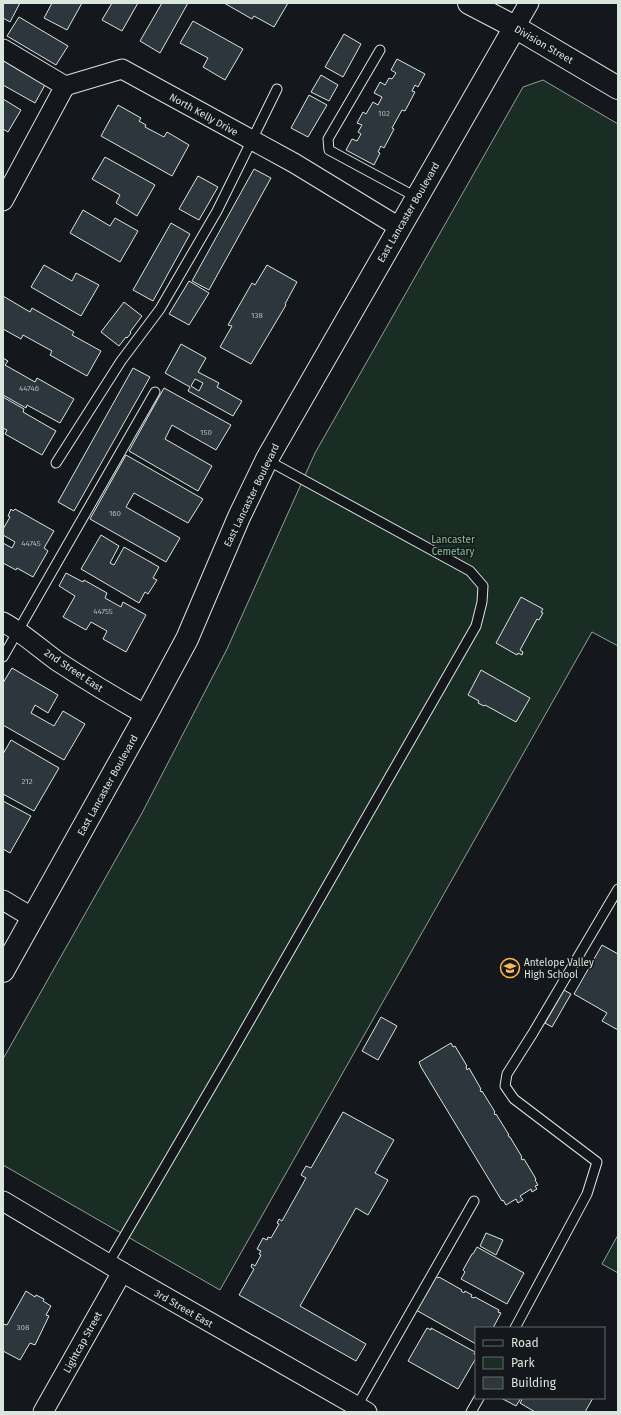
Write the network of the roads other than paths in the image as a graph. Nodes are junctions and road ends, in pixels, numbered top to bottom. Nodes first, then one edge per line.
1 (469, 3) edge
2 (529, 3) edge
3 (515, 27) junction
4 (3, 49) edge
5 (380, 50) dead end
6 (65, 86) junction
7 (618, 88) edge
8 (278, 89) dead end
9 (252, 140) junction
10 (416, 197) junction
11 (3, 201) edge
12 (399, 227) junction
13 (155, 392) dead end
14 (267, 459) junction
15 (56, 463) dead end
16 (11, 626) edge
17 (3, 657) edge
18 (146, 715) junction
19 (618, 889) edge
20 (3, 900) edge
21 (33, 918) junction
22 (3, 971) edge
23 (3, 1201) edge
24 (474, 1201) dead end
25 (115, 1268) junction
26 (516, 1327) edge
27 (478, 1399) edge
28 (362, 1409) edge
29 (43, 1412) edge
30 (471, 1412) edge

1 - 3 main road, Division Street
2 - 3 street
3 - 7 main road, Division Street
3 - 10 main road, East Lancaster Boulevard
4 - 6 street
5 - 10 lane
6 - 9 street, North Kelly Drive
6 - 11 street
8 - 9 lane
9 - 12 street, North Kelly Drive
9 - 15 lane
10 - 12 main road, East Lancaster Boulevard
12 - 14 main road, East Lancaster Boulevard
13 - 16 lane
14 - 18 main road, East Lancaster Boulevard
14 - 25 lane
16 - 17 lane
16 - 18 street, 2nd Street East
18 - 21 main road, East Lancaster Boulevard
19 - 26 lane
20 - 21 street
21 - 22 main road, East Lancaster Boulevard
23 - 25 street, 3rd Street East
24 - 28 lane
25 - 28 street, 3rd Street East
25 - 29 street, Lightcap Street
27 - 30 lane

